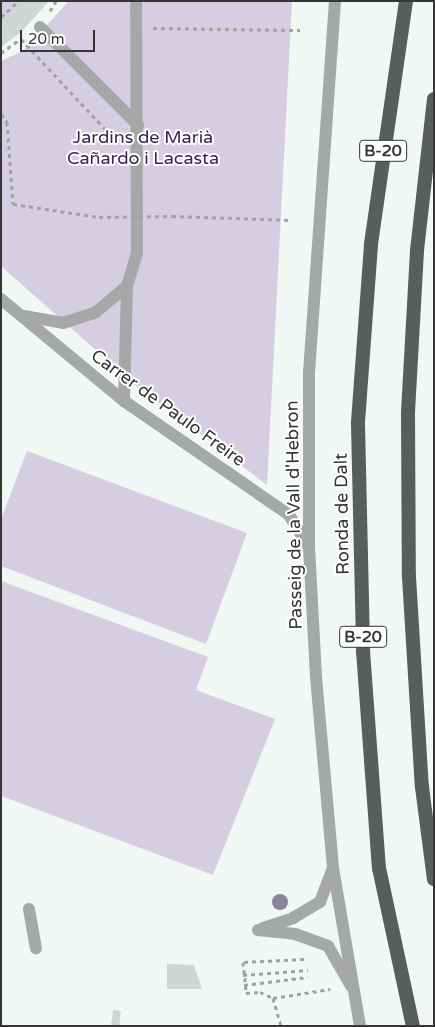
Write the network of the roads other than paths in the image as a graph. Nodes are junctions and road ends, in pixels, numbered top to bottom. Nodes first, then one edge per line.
1 (136, 1) edge
2 (335, 1) edge
3 (399, 1) edge
4 (406, 1) edge
5 (40, 27) dead end
6 (396, 57) junction
7 (434, 99) edge
8 (138, 125) junction
9 (127, 286) junction
10 (1, 299) edge
11 (23, 316) junction
12 (124, 401) junction
13 (309, 547) junction
14 (333, 868) junction
15 (434, 879) edge
16 (29, 910) dead end
17 (36, 948) dead end
18 (351, 986) junction
19 (360, 1026) edge
20 (413, 1026) edge

1 - 8 street
2 - 13 street, Passeig de la Vall d'Hebron
3 - 6 highway
4 - 6 highway, Ronda de Dalt / B-20
5 - 8 street
6 - 20 highway, Ronda de Dalt / B-20
7 - 15 highway, B-20
8 - 9 street
9 - 11 street
9 - 12 street
10 - 11 street, Carrer de Paulo Freire
11 - 12 street, Carrer de Paulo Freire
12 - 13 street, Carrer de Paulo Freire
13 - 14 street, Passeig de la Vall d'Hebron
14 - 18 street, Passeig de la Vall d'Hebron
14 - 18 street
16 - 17 street
18 - 19 street, Passeig de la Vall d'Hebron

